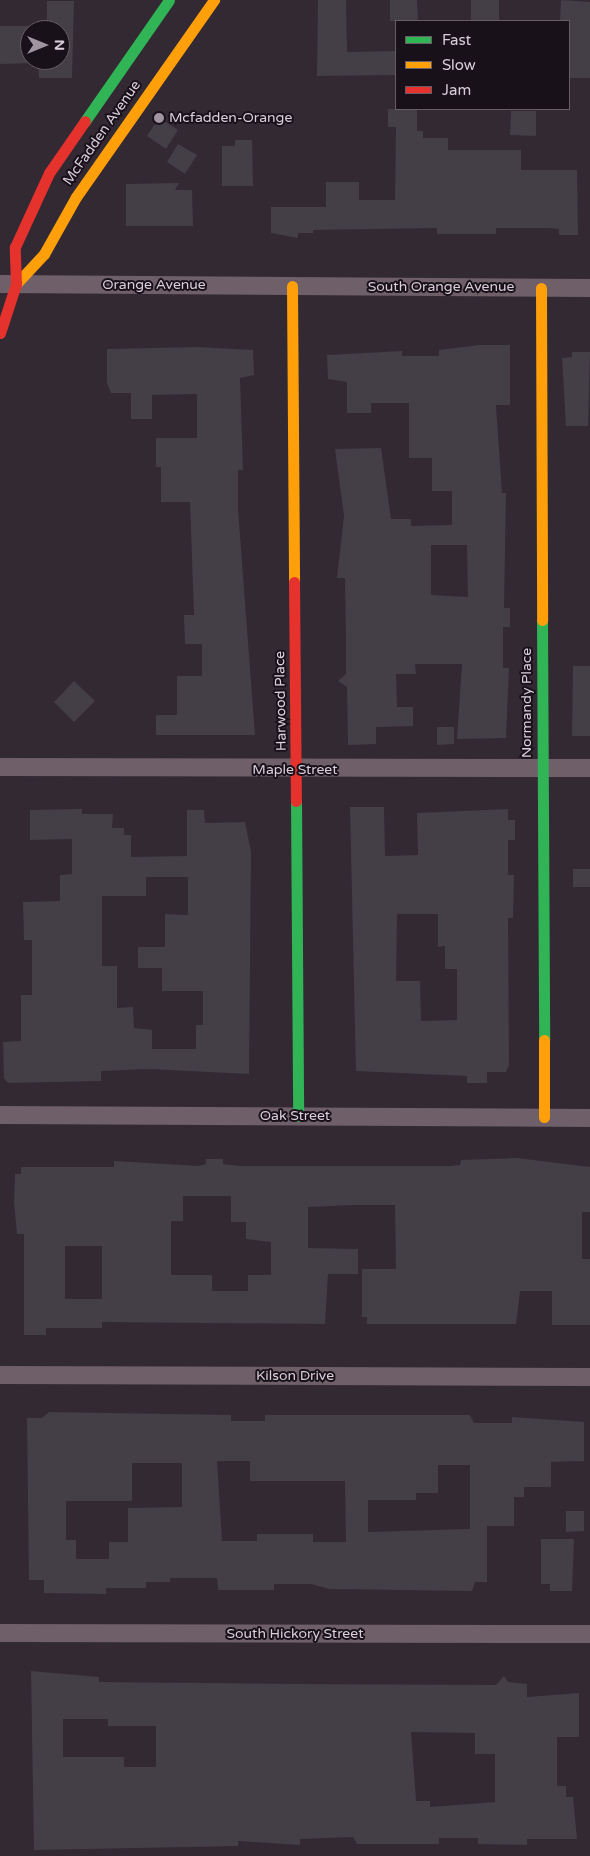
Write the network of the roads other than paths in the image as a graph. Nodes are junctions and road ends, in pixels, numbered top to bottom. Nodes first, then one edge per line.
1 (169, 0) edge
2 (214, 0) edge
3 (8, 284) edge
4 (292, 286) junction
5 (541, 288) junction
6 (590, 288) edge
7 (0, 333) edge
8 (0, 767) edge
9 (542, 768) junction
10 (590, 768) edge
11 (297, 771) junction
12 (0, 1115) edge
13 (298, 1116) junction
14 (544, 1117) junction
15 (590, 1118) edge
16 (0, 1375) edge
17 (590, 1377) edge
18 (0, 1633) edge
19 (590, 1634) edge

1 - 3 street, McFadden Avenue
2 - 3 street, McFadden Avenue
3 - 4 street, Orange Avenue
3 - 7 street, McFadden Avenue
4 - 5 street, South Orange Avenue
4 - 11 street, Harwood Place
5 - 6 street, South Orange Avenue
5 - 9 street, Normandy Place
8 - 11 street, Maple Street
9 - 10 street, Maple Street
9 - 11 street, Maple Street
9 - 14 street, Normandy Place
11 - 13 street, Harwood Place
12 - 13 street, Oak Street
13 - 14 street, Oak Street
14 - 15 street, Oak Street
16 - 17 street, Kilson Drive
18 - 19 street, South Hickory Street

